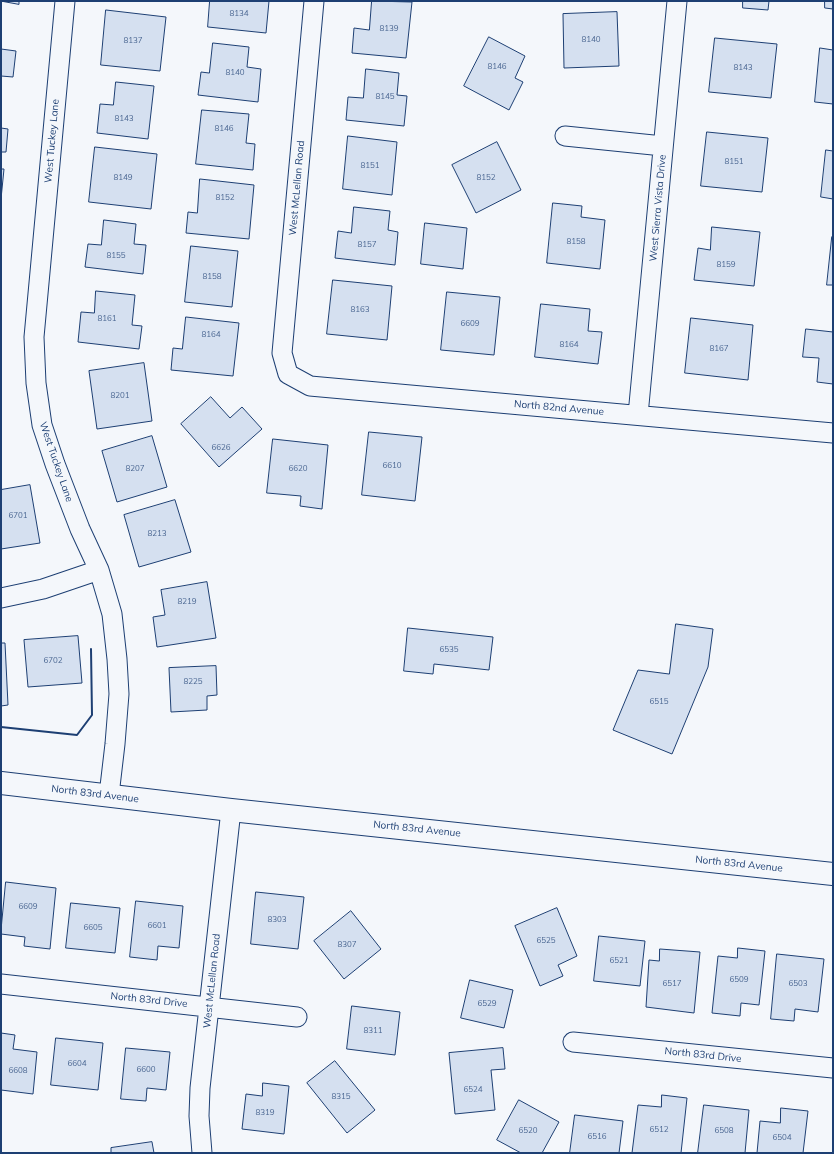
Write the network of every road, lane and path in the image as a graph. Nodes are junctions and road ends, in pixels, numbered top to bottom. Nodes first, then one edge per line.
1 (64, 1) edge
2 (314, 1) edge
3 (677, 1) edge
4 (565, 136) dead end
5 (663, 146) junction
6 (288, 374) joint
7 (638, 415) junction
8 (833, 433) edge
9 (100, 570) junction
10 (1, 598) edge
11 (1, 783) edge
12 (109, 796) junction
13 (231, 810) junction
14 (833, 874) edge
15 (1, 984) edge
16 (210, 1007) junction
17 (297, 1017) dead end
18 (573, 1042) dead end
19 (833, 1068) edge
20 (202, 1153) edge

1 - 9 street, West Tuckey Lane
2 - 6 street, West McLellan Road
3 - 5 street, West Sierra Vista Drive
4 - 5 street
5 - 7 street, West Sierra Vista Drive
6 - 7 street, North 82nd Avenue
7 - 8 street, North 82nd Avenue
9 - 10 street
9 - 12 street, West Tuckey Lane
11 - 12 main road, North 83rd Avenue
12 - 13 main road, North 83rd Avenue
13 - 14 main road, North 83rd Avenue
13 - 16 street, West McLellan Road
15 - 16 street, North 83rd Drive
16 - 17 street, North 83rd Drive
16 - 20 street, West McLellan Road
18 - 19 street, North 83rd Drive

